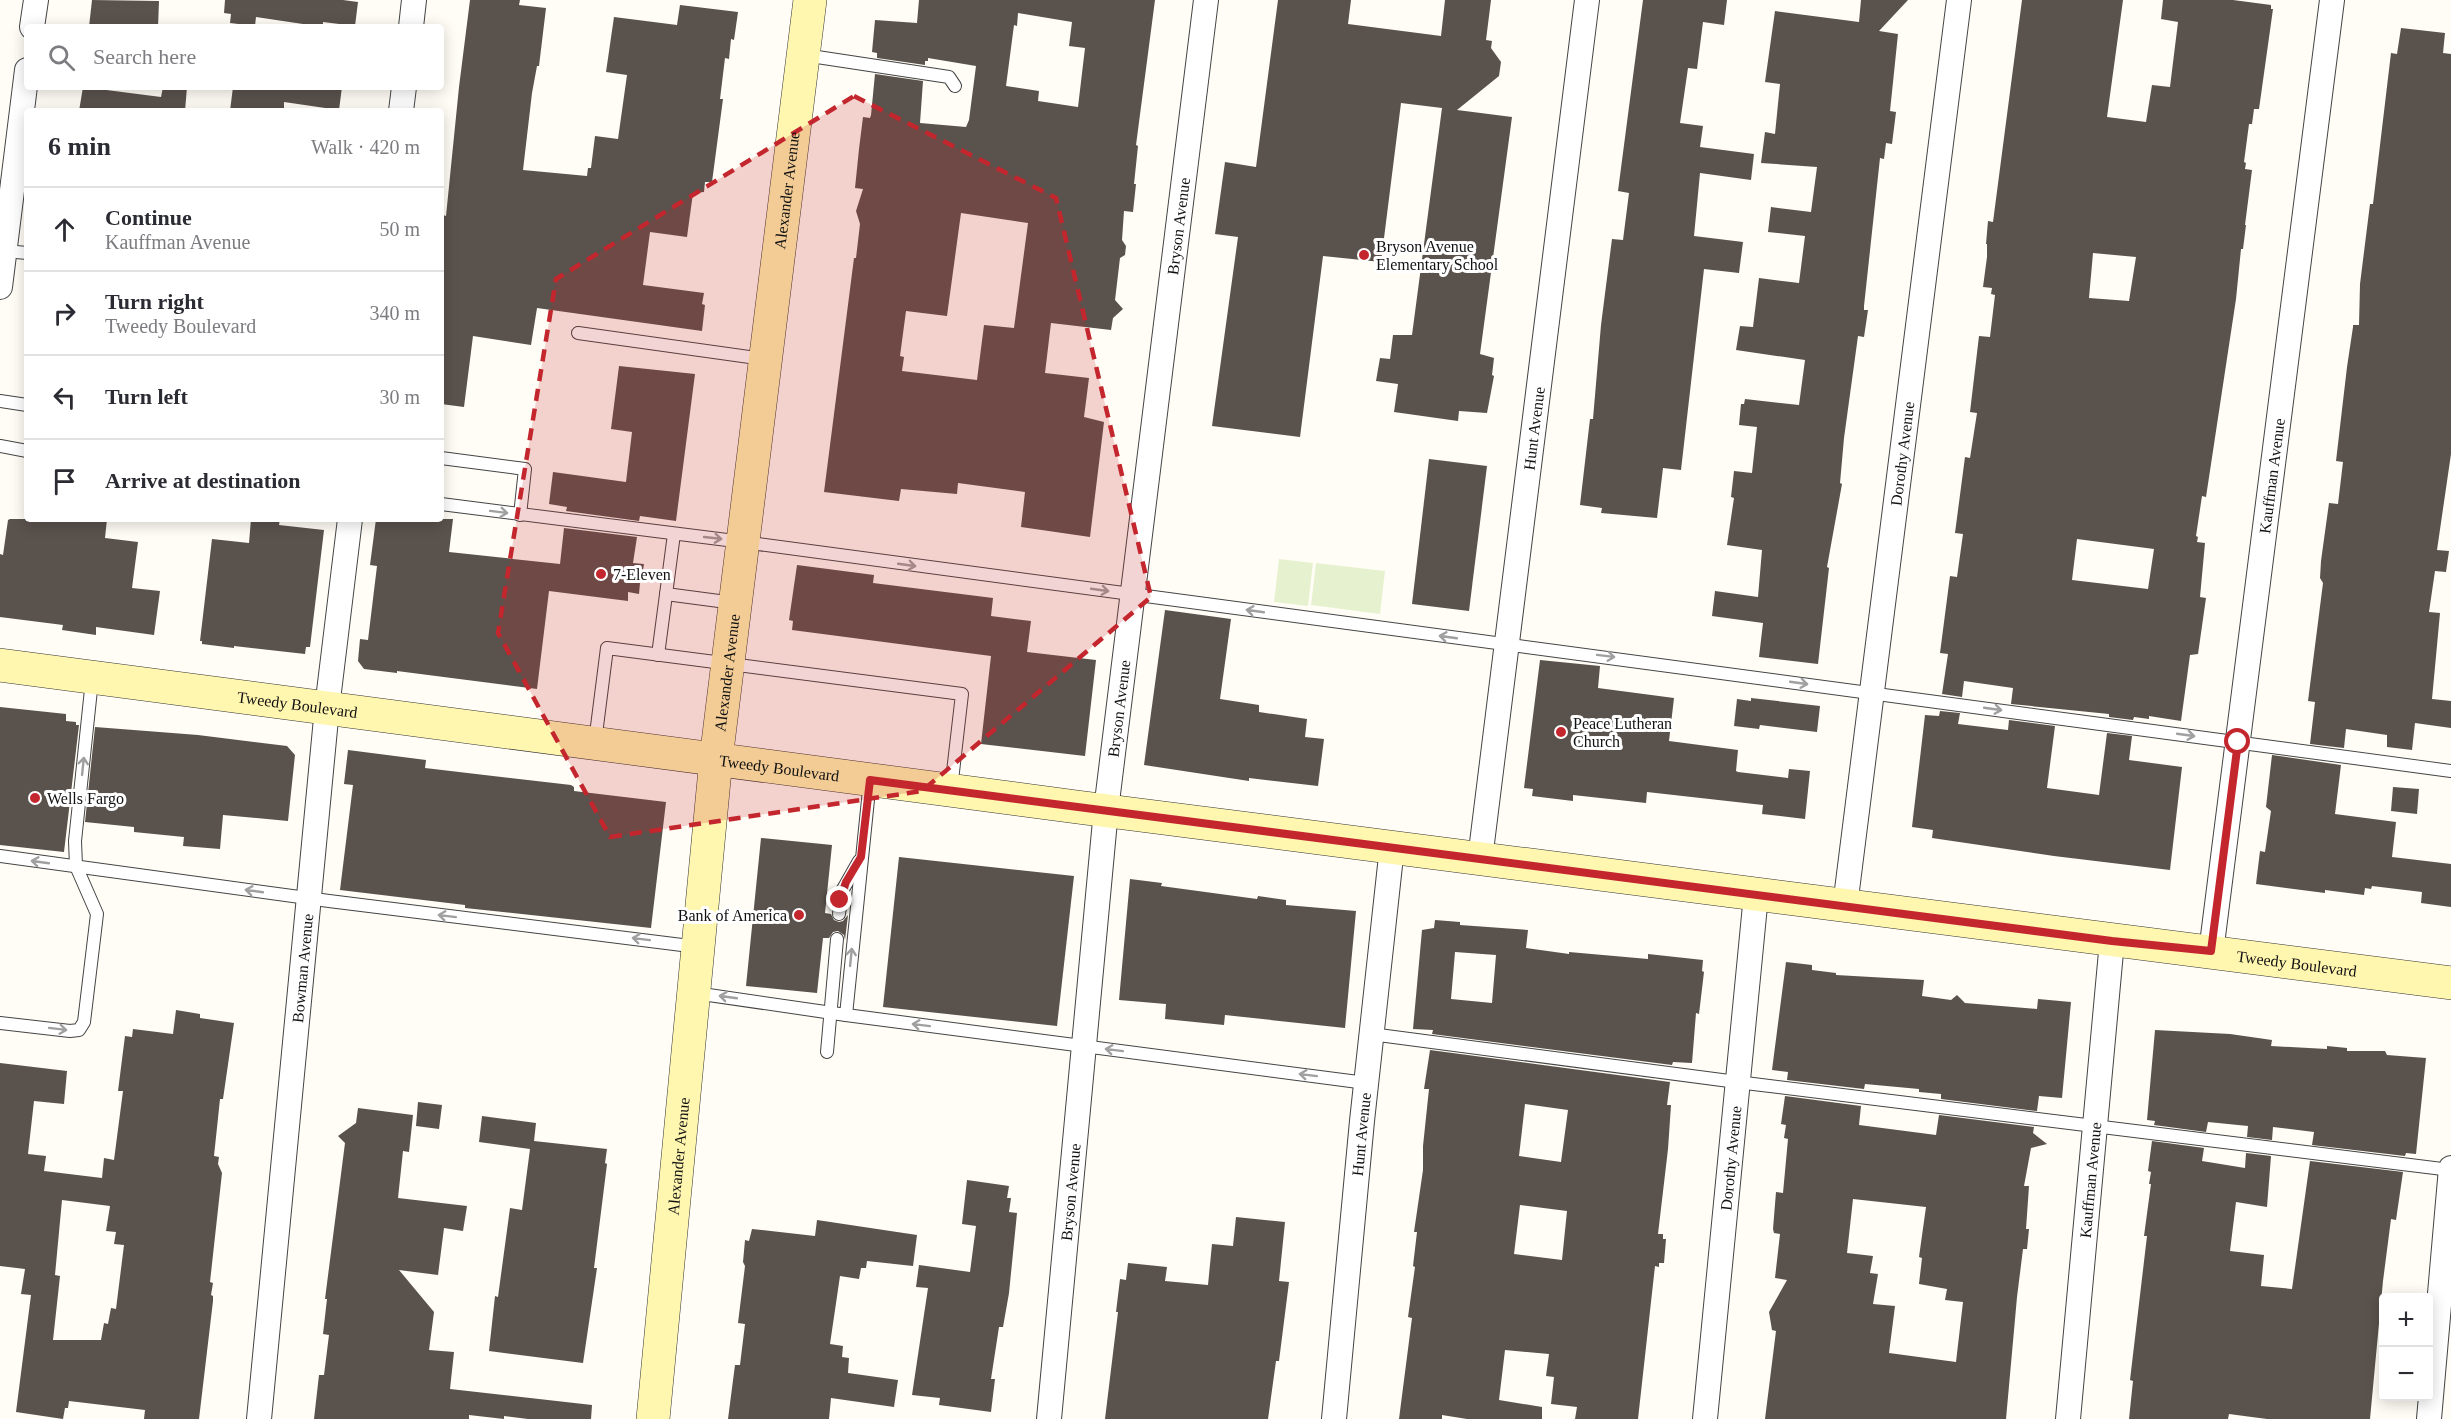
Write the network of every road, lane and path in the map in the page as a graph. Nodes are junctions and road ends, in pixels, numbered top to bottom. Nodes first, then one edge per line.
1 (36, 0) edge
2 (414, 0) edge
3 (810, 0) edge
4 (1206, 0) edge
5 (1587, 0) edge
6 (1959, 0) edge
7 (2332, 0) edge
8 (32, 24) edge
9 (411, 24) edge
10 (803, 55) junction
11 (955, 86) dead end
12 (26, 90) edge
13 (404, 90) edge
14 (25, 108) edge
15 (400, 108) edge
16 (24, 120) edge
17 (16, 252) edge
18 (0, 287) edge
19 (578, 333) dead end
20 (765, 359) junction
21 (0, 401) edge
22 (24, 405) edge
23 (0, 446) edge
24 (24, 450) edge
25 (444, 458) edge
26 (444, 504) edge
27 (520, 515) junction
28 (350, 522) edge
29 (674, 534) junction
30 (742, 542) junction
31 (666, 594) junction
32 (1132, 595) junction
33 (735, 603) junction
34 (1506, 645) junction
35 (658, 655) junction
36 (0, 664) edge
37 (728, 664) junction
38 (92, 678) junction
39 (1871, 693) junction
40 (327, 708) junction
41 (595, 742) junction
42 (2238, 742) junction
43 (716, 759) junction
44 (2451, 771) edge
45 (870, 780) junction
46 (951, 791) junction
47 (1106, 810) junction
48 (1392, 848) junction
49 (0, 856) edge
50 (861, 857) junction
51 (1480, 859) junction
52 (76, 866) junction
53 (1756, 895) junction
54 (309, 899) junction
55 (1845, 906) junction
56 (839, 915) dead end
57 (837, 939) dead end
58 (2112, 941) junction
59 (699, 947) junction
60 (2211, 951) junction
61 (2451, 983) edge
62 (694, 993) junction
63 (830, 1013) junction
64 (846, 1015) junction
65 (0, 1023) edge
66 (1371, 1034) junction
67 (1083, 1046) junction
68 (827, 1052) dead end
69 (1737, 1082) junction
70 (1366, 1083) junction
71 (2095, 1127) junction
72 (2451, 1169) edge
73 (260, 1419) edge
74 (652, 1419) edge
75 (1049, 1419) edge
76 (1334, 1419) edge
77 (1705, 1419) edge
78 (2068, 1419) edge
79 (2429, 1419) edge

1 - 8 street
2 - 9 street
3 - 10 main road, Alexander Avenue
4 - 32 street, Bryson Avenue
5 - 34 street, Hunt Avenue
6 - 39 street, Dorothy Avenue
7 - 42 street, Kauffman Avenue
10 - 11 lane
10 - 20 main road, Alexander Avenue
12 - 14 street
13 - 15 street
16 - 17 street
17 - 18 street
19 - 20 lane
20 - 30 main road, Alexander Avenue
21 - 22 lane
23 - 24 lane
25 - 27 lane
26 -> 27 lane
27 - 29 lane
28 - 40 street, Bowman Avenue
29 -> 30 lane
29 - 31 lane
30 -> 32 lane
30 - 33 main road, Alexander Avenue
31 - 33 lane
31 - 35 lane
34 -> 32 lane
32 - 47 street, Bryson Avenue
33 - 37 main road, Alexander Avenue
34 -> 39 lane
34 - 51 street, Hunt Avenue
35 - 37 lane
35 - 41 lane
36 - 38 main road, Tweedy Boulevard
37 - 43 main road, Alexander Avenue
37 - 46 lane
38 - 40 main road, Tweedy Boulevard
52 -> 38 lane
39 -> 42 lane
39 - 55 street, Dorothy Avenue
40 - 41 main road, Tweedy Boulevard
40 - 54 street, Bowman Avenue
41 - 43 main road, Tweedy Boulevard
42 - 44 lane
42 - 60 street, Kauffman Avenue
43 - 45 main road, Tweedy Boulevard
43 - 59 main road, Alexander Avenue
45 - 46 main road, Tweedy Boulevard
45 - 50 lane
46 - 47 main road, Tweedy Boulevard
47 - 48 main road, Tweedy Boulevard
47 - 67 street, Bryson Avenue
48 - 51 main road, Tweedy Boulevard
48 - 66 street, Hunt Avenue
52 -> 49 lane
50 - 56 lane
64 -> 50 lane
51 - 53 main road, Tweedy Boulevard
54 -> 52 lane
65 -> 52 lane
53 - 55 main road, Tweedy Boulevard
53 - 69 street, Dorothy Avenue
59 -> 54 lane
54 - 73 street, Bowman Avenue
55 - 58 main road, Tweedy Boulevard
57 - 63 lane
58 - 60 main road, Tweedy Boulevard
58 - 71 street, Kauffman Avenue
59 - 62 main road, Alexander Avenue
60 - 61 main road, Tweedy Boulevard
63 -> 62 lane
62 - 74 main road, Alexander Avenue
63 - 64 lane
63 - 68 lane
67 -> 64 lane
66 - 69 lane
66 - 70 street, Hunt Avenue
70 -> 67 lane
67 - 75 street, Bryson Avenue
69 - 71 lane
69 - 77 street, Dorothy Avenue
70 - 76 street, Hunt Avenue
71 - 72 lane
71 - 78 street, Kauffman Avenue
72 - 79 street

